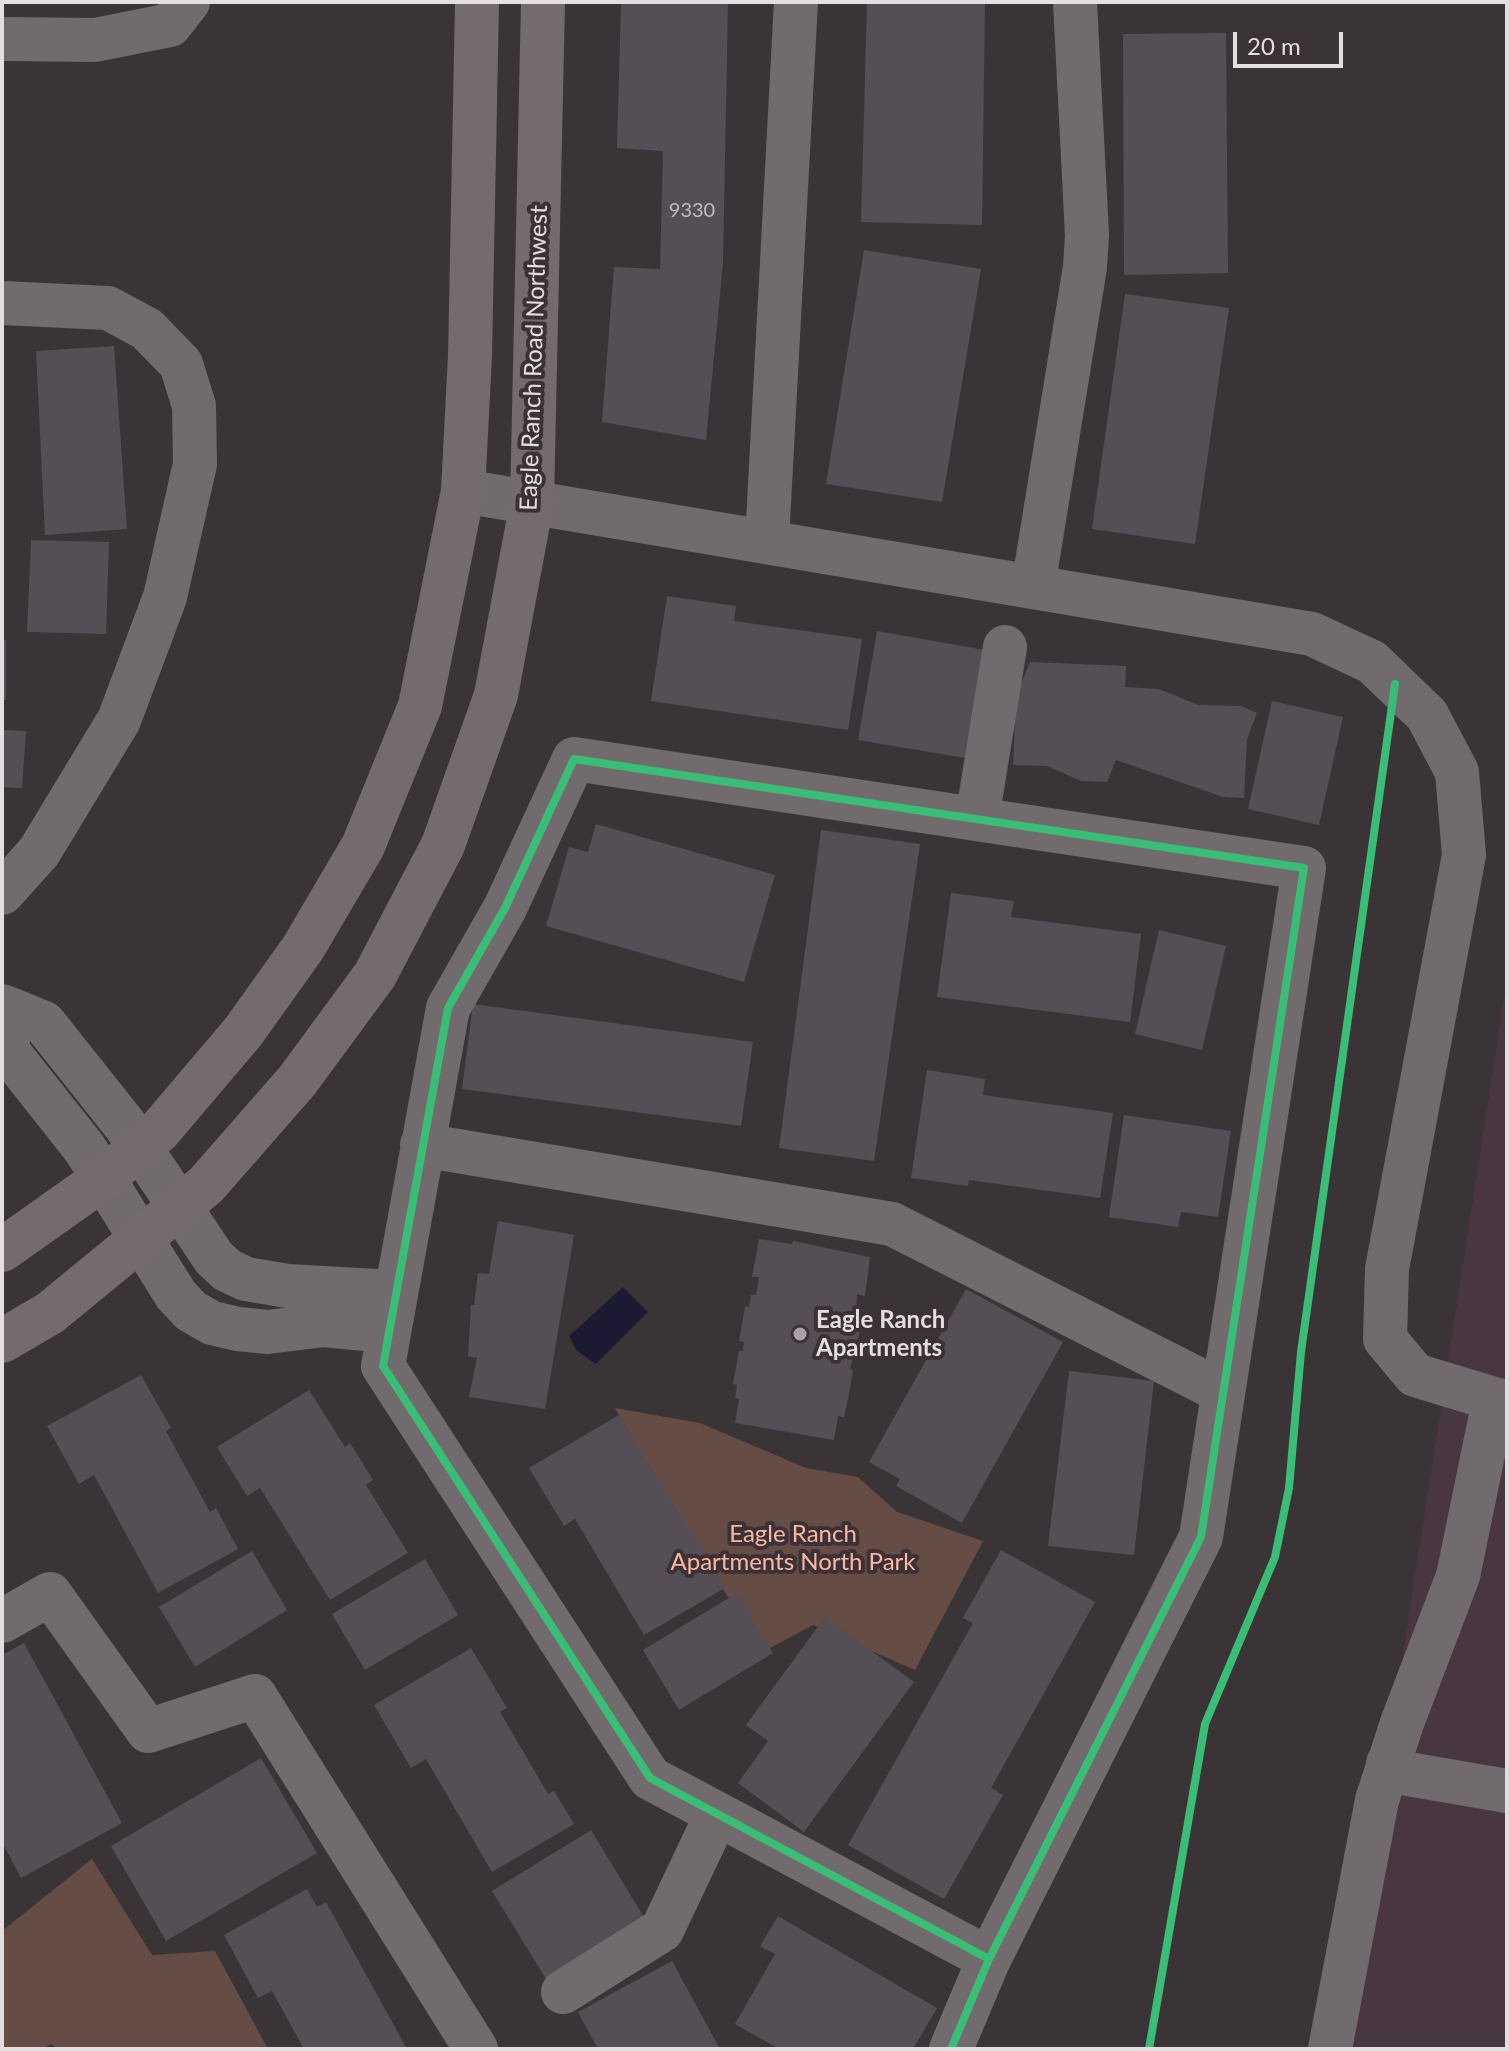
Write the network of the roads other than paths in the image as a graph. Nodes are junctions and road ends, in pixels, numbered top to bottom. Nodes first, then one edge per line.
1 (188, 2) edge
2 (477, 2) edge
3 (543, 2) edge
4 (796, 2) edge
5 (1075, 2) edge
6 (2, 39) edge
7 (6, 303) edge
8 (463, 491) junction
9 (532, 502) junction
10 (767, 540) junction
11 (1033, 587) junction
12 (1005, 647) dead end
13 (977, 819) junction
14 (2, 893) edge
15 (3, 1008) edge
16 (65, 1049) junction
17 (30, 1079) junction
18 (422, 1145) junction
19 (139, 1147) junction
20 (104, 1178) junction
21 (179, 1208) junction
22 (142, 1240) junction
23 (2, 1250) edge
24 (390, 1312) junction
25 (2, 1341) edge
26 (1223, 1392) junction
27 (1501, 1402) edge
28 (2, 1621) edge
29 (1388, 1763) junction
30 (1507, 1791) edge
31 (717, 1814) junction
32 (989, 1959) junction
33 (563, 1992) dead end
34 (476, 2049) edge
35 (951, 2049) edge
36 (1330, 2049) edge

1 - 6 street
2 - 8 main road
3 - 9 main road, Eagle Ranch Road Northwest
4 - 10 street
5 - 11 street
7 - 14 street
8 - 9 street
8 - 19 main road
9 - 10 street
9 - 21 main road, Eagle Ranch Road Northwest
10 - 11 street
11 - 27 street
12 - 13 street
13 - 18 street
13 - 26 street
15 - 16 street
15 - 17 street
16 - 17 street
16 - 19 street
17 - 20 street
18 - 24 street
18 - 26 street
19 - 20 main road
19 - 21 street
20 - 22 street
20 - 23 main road
21 - 22 main road, Eagle Ranch Road Northwest
21 - 24 street
22 - 24 street
22 - 25 main road, Eagle Ranch Road Northwest
24 - 31 street
26 - 32 street
27 - 29 street
28 - 34 street
29 - 30 street
29 - 36 street
31 - 32 street
31 - 33 street
32 - 35 street

